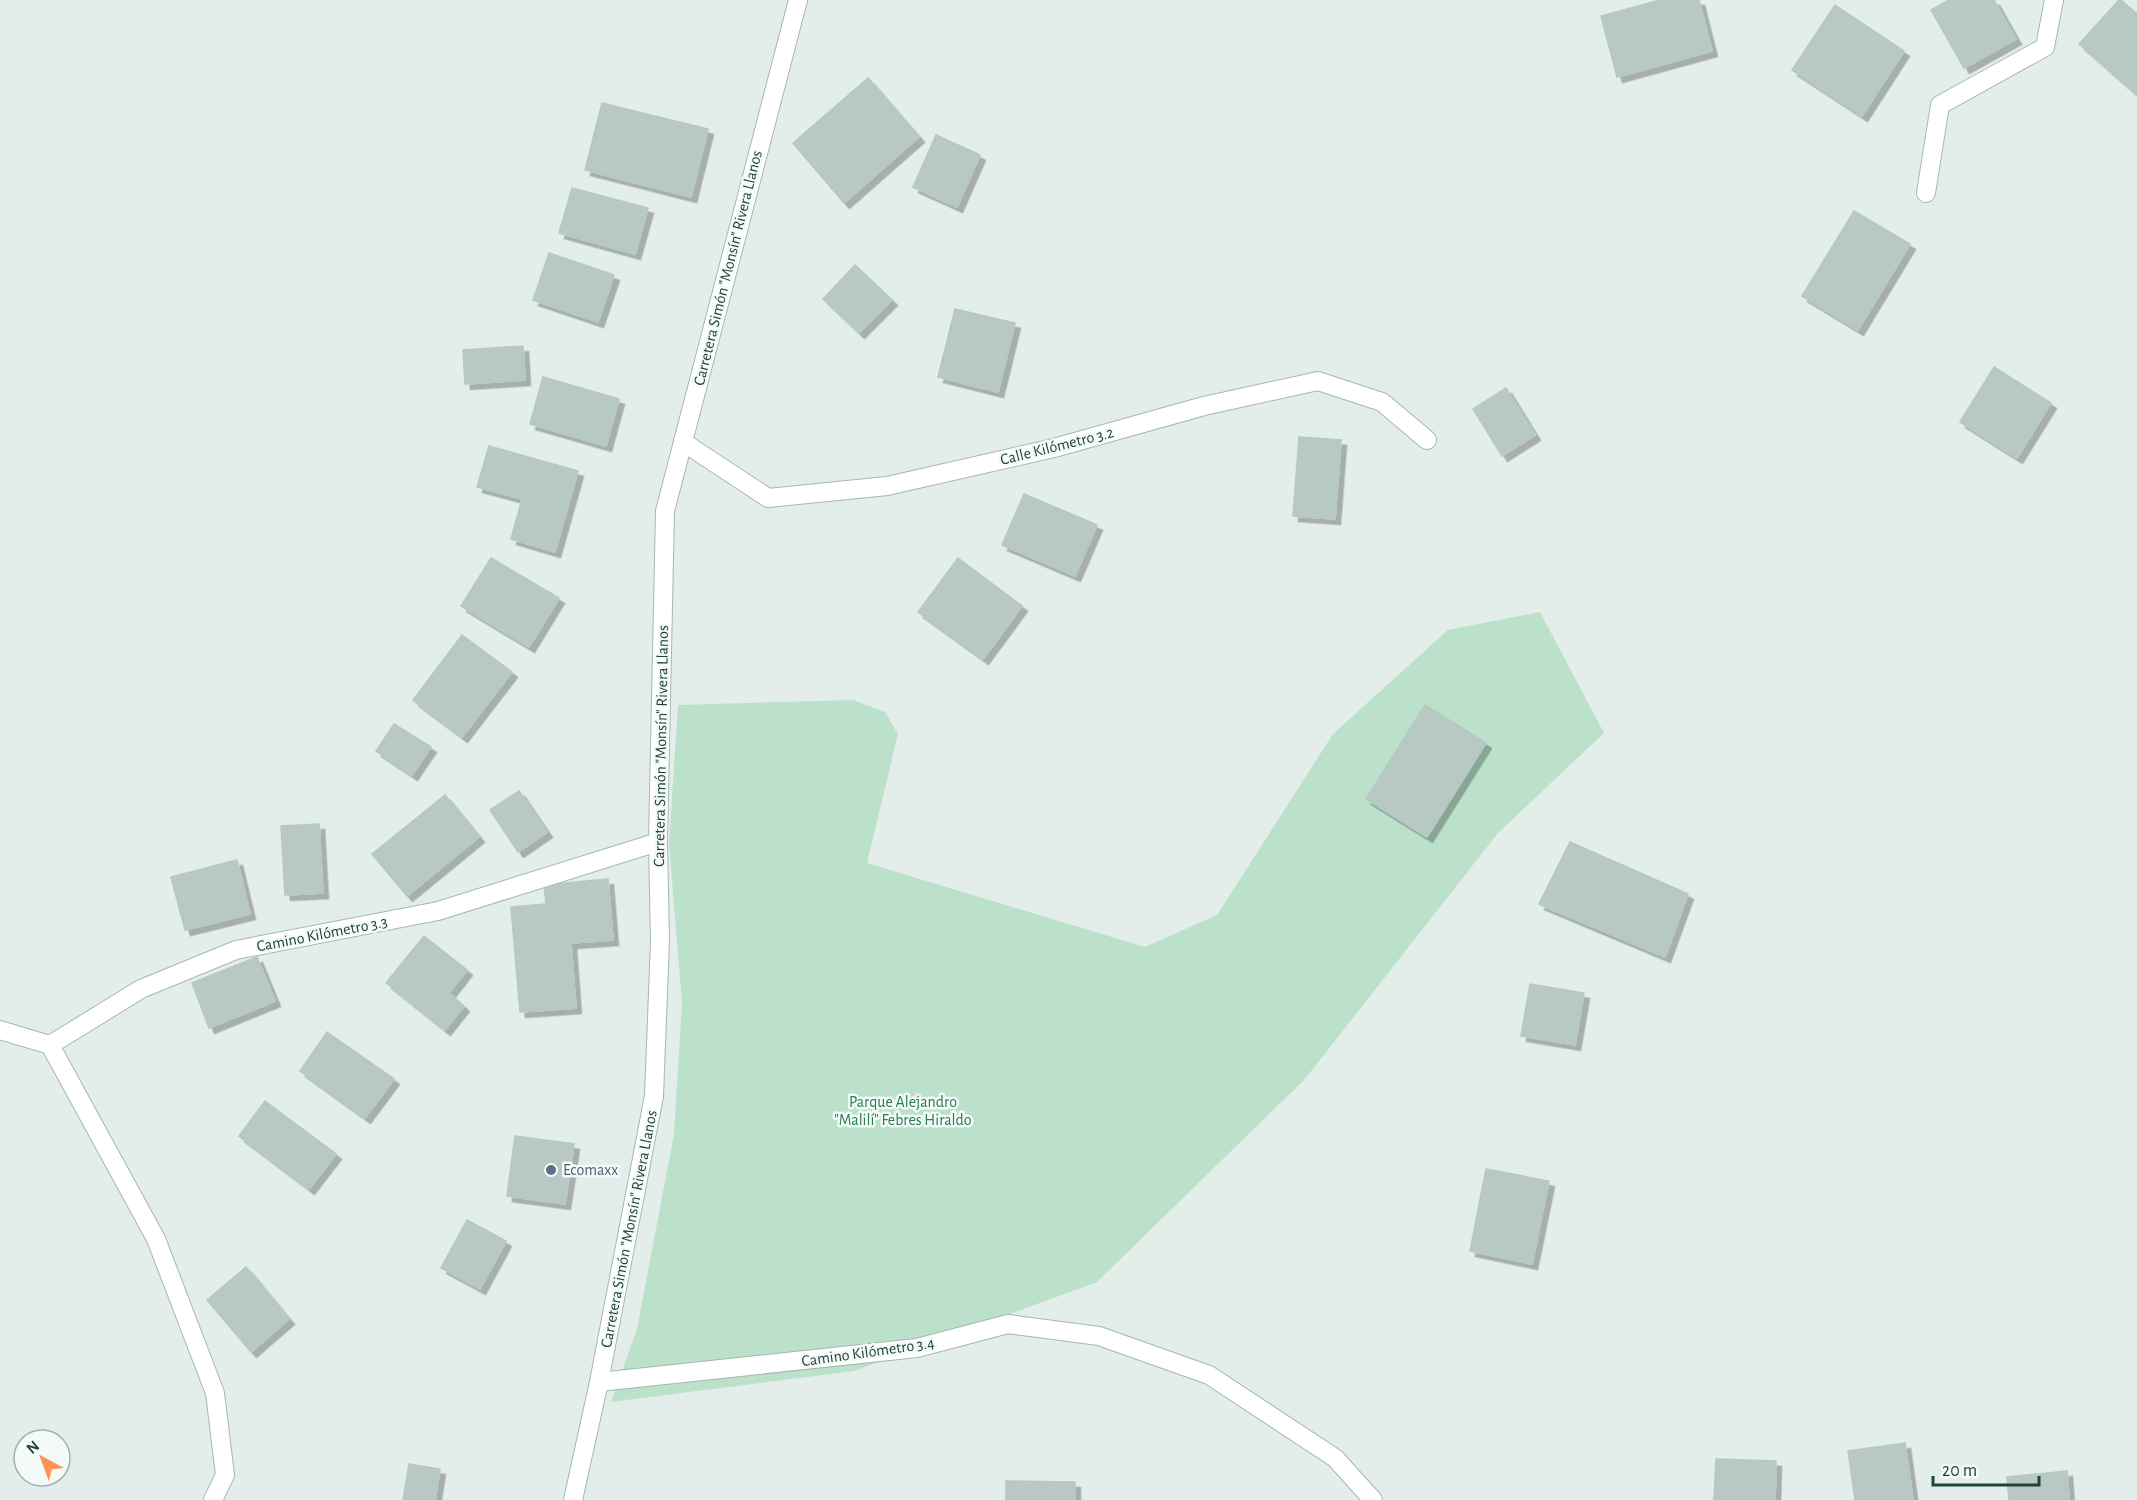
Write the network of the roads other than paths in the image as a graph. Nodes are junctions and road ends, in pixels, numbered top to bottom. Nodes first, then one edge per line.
1 (798, 0) edge
2 (2054, 0) edge
3 (1926, 193) dead end
4 (1427, 440) dead end
5 (683, 442) junction
6 (658, 842) junction
7 (0, 1030) edge
8 (50, 1045) junction
9 (599, 1382) junction
10 (213, 1500) edge
11 (573, 1500) edge
12 (1373, 1500) edge

1 - 5 street, Carretera Simón "Monsín" Rivera Llanos
2 - 3 street
4 - 5 street, Calle Kilómetro 3.2
5 - 6 street, Carretera Simón "Monsín" Rivera Llanos
6 - 8 street, Camino Kilómetro 3.3
6 - 9 street, Carretera Simón "Monsín" Rivera Llanos
7 - 8 street
8 - 10 street
9 - 11 street, Carretera Simón "Monsín" Rivera Llanos
9 - 12 street, Camino Kilómetro 3.4

